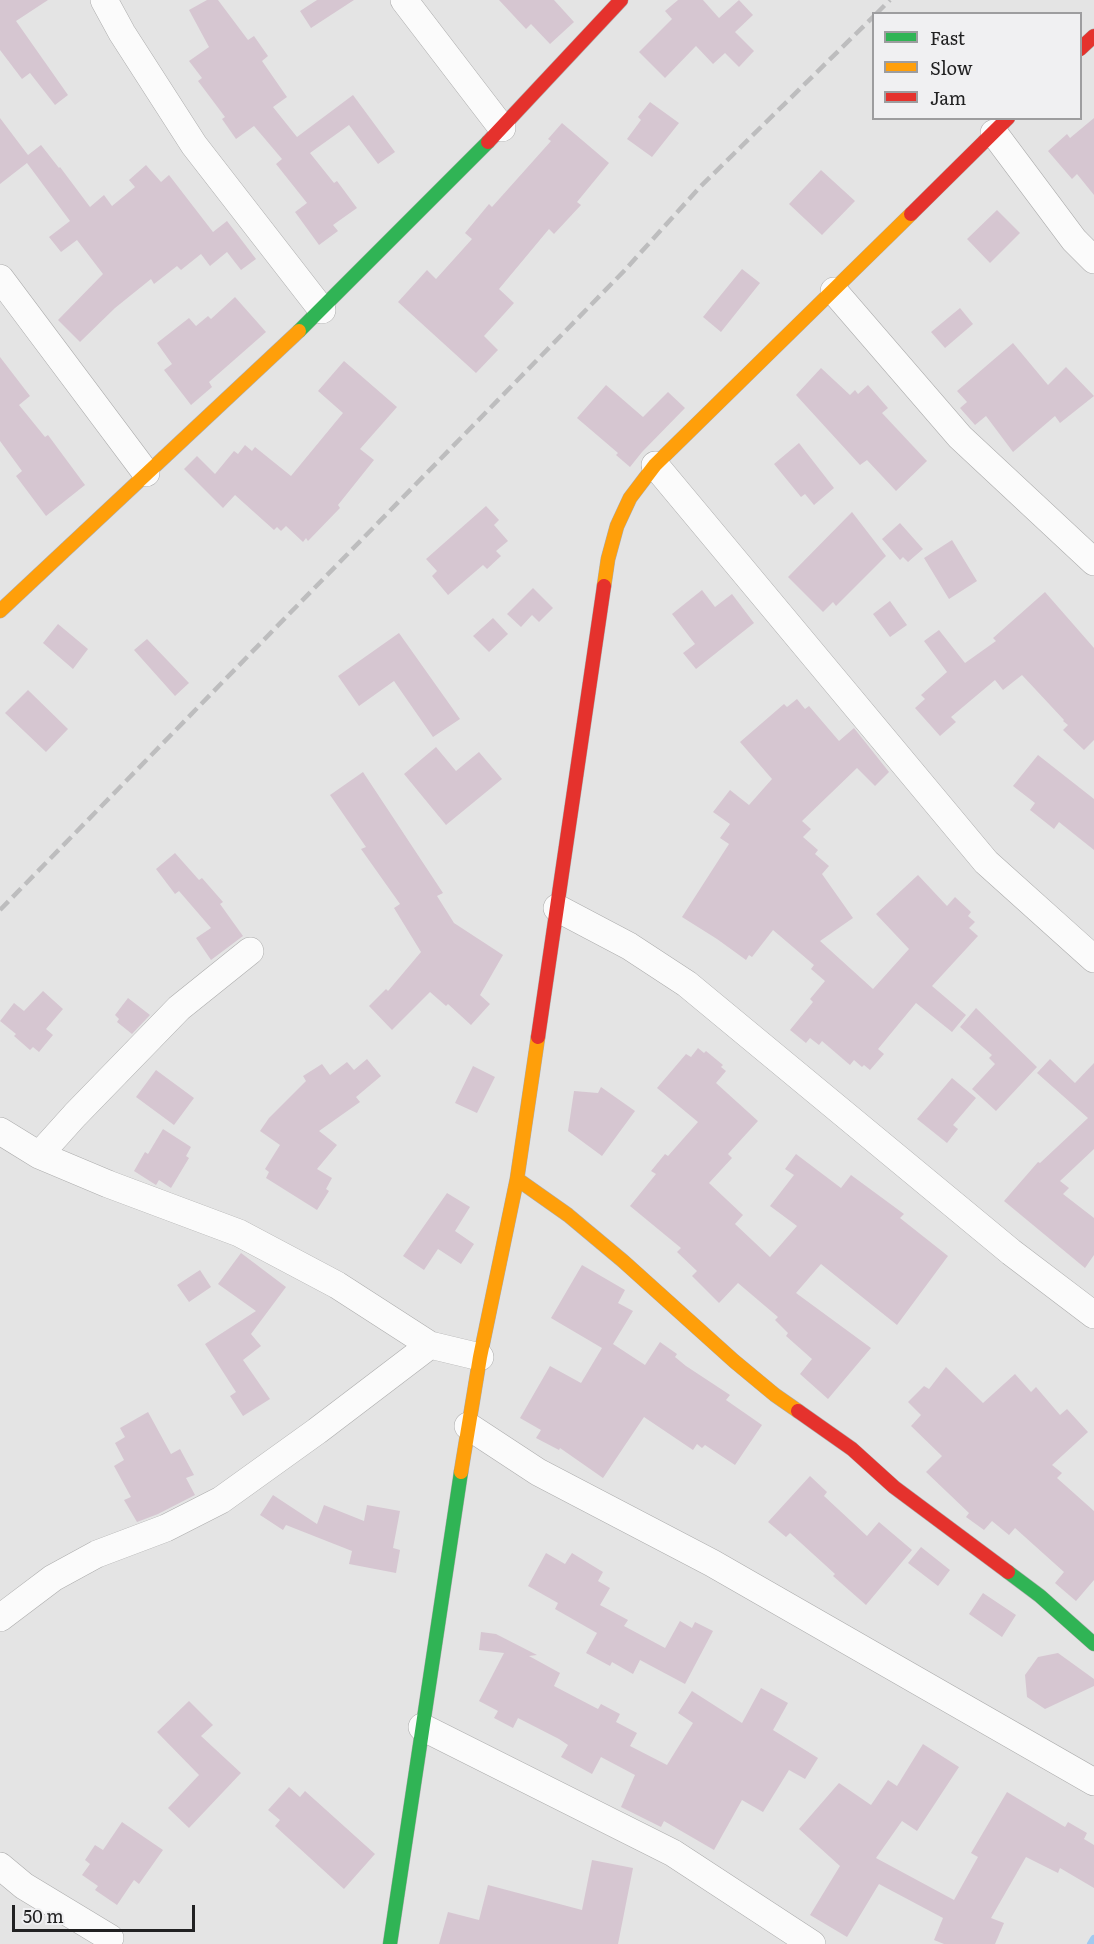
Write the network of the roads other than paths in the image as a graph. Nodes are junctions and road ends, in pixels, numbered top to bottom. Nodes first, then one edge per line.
1 (104, 0) edge
2 (404, 0) edge
3 (621, 0) edge
4 (1094, 36) edge
5 (1082, 47) edge
6 (1001, 126) edge
7 (502, 128) junction
8 (1094, 260) edge
9 (0, 278) edge
10 (834, 291) junction
11 (322, 310) junction
12 (655, 465) junction
13 (146, 473) junction
14 (1094, 562) edge
15 (0, 611) edge
16 (557, 908) junction
17 (250, 951) dead end
18 (1094, 959) edge
19 (0, 1131) edge
20 (39, 1155) junction
21 (517, 1179) junction
22 (1094, 1314) edge
23 (430, 1345) junction
24 (480, 1357) junction
25 (468, 1426) junction
26 (0, 1618) edge
27 (1094, 1644) edge
28 (422, 1727) junction
29 (1094, 1782) edge
30 (0, 1866) edge
31 (110, 1938) dead end
32 (390, 1944) edge
33 (812, 1944) edge

1 - 11 street
2 - 7 street
3 - 7 street
4 - 5 street
6 - 8 street
6 - 10 street
7 - 11 street
9 - 13 street
10 - 12 street
10 - 14 street
11 - 13 street
12 - 16 street
12 - 18 street
13 - 15 street
16 - 21 street
16 - 22 street
17 - 20 street
19 - 20 street
20 - 23 street
21 - 24 street
21 - 27 street
23 - 24 street
23 - 26 street
24 - 25 street
25 - 28 street
25 - 29 street
28 - 32 street
28 - 33 street
30 - 31 street

